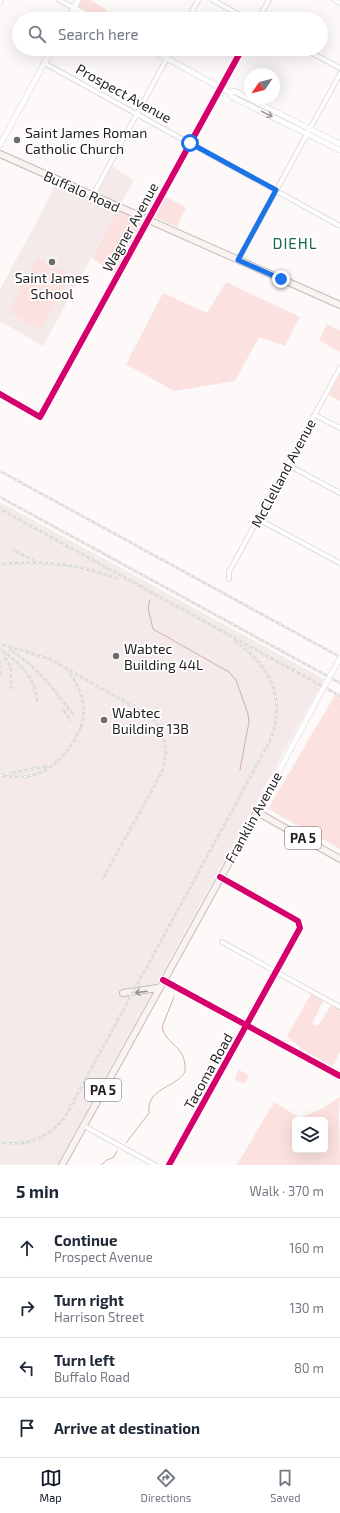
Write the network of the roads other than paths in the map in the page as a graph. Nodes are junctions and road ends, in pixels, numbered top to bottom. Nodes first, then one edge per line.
1 (2, 0) edge
2 (59, 0) edge
3 (78, 0) edge
4 (198, 0) edge
5 (213, 0) edge
6 (269, 0) edge
7 (335, 0) edge
8 (0, 3) edge
9 (340, 3) edge
10 (74, 8) junction
11 (72, 12) edge
12 (82, 12) edge
13 (192, 12) edge
14 (234, 12) edge
15 (262, 12) edge
16 (48, 56) edge
17 (163, 56) edge
18 (238, 56) edge
19 (317, 56) edge
20 (167, 58) junction
21 (44, 63) junction
22 (340, 68) edge
23 (340, 74) edge
24 (220, 88) junction
25 (137, 114) junction
26 (308, 132) junction
27 (190, 143) junction
28 (340, 144) edge
29 (0, 145) edge
30 (340, 150) edge
31 (0, 154) edge
32 (276, 190) junction
33 (93, 195) junction
34 (148, 220) junction
35 (340, 226) edge
36 (238, 260) junction
37 (340, 305) edge
38 (340, 368) edge
39 (0, 394) edge
40 (315, 415) junction
41 (340, 428) edge
42 (288, 465) junction
43 (340, 493) edge
44 (258, 519) junction
45 (340, 563) edge
46 (229, 579) dead end
47 (340, 658) edge
48 (256, 812) junction
49 (340, 859) edge
50 (220, 878) junction
51 (222, 942) dead end
52 (277, 972) junction
53 (163, 980) junction
54 (158, 988) junction
55 (123, 993) dead end
56 (339, 1005) edge
57 (247, 1026) junction
58 (340, 1076) edge
59 (84, 1126) junction
60 (62, 1165) edge
61 (155, 1165) edge
62 (169, 1165) edge

1 - 8 street
2 - 10 street
3 - 10 street
4 - 13 street
5 - 14 street
6 - 15 street
7 - 9 street
10 - 11 street
10 - 12 street
16 - 21 street
17 - 20 street
18 - 24 street, Wagner Avenue
19 - 22 street
20 - 24 street
20 - 25 street
21 - 25 street, Prospect Avenue
21 - 29 street
23 - 26 street
24 - 26 street
24 - 27 street, Wagner Avenue
25 - 27 street, Prospect Avenue
25 - 33 street
26 - 28 street
26 - 30 street
26 - 32 street
27 - 32 street, Prospect Avenue
27 - 34 street, Wagner Avenue
31 - 33 main road, Buffalo Road
32 - 35 street, Prospect Avenue
32 - 36 street
33 - 34 main road, Buffalo Road
34 - 36 main road, Buffalo Road
34 - 39 street, Wagner Avenue
36 - 37 main road, Buffalo Road
38 - 40 street, McClelland Avenue
40 - 41 street
40 - 42 street, McClelland Avenue
42 - 43 street
42 - 44 street, McClelland Avenue
44 - 45 street
44 - 46 street, McClelland Avenue
47 - 48 street, Franklin Avenue, bridge
48 - 49 main road, PA 5
48 - 50 main road, Franklin Avenue / PA 5
50 - 52 street, Tacoma Road
50 - 53 main road, Franklin Avenue / PA 5
51 - 52 street
52 - 56 street
52 - 57 street, Tacoma Road
53 - 54 main road, Franklin Avenue / PA 5
53 - 57 street
54 -> 55 main road
54 - 59 main road, Franklin Avenue / PA 5
57 - 58 street
57 - 62 street, Tacoma Road
59 - 60 main road, Franklin Avenue / PA 5
59 - 61 street

